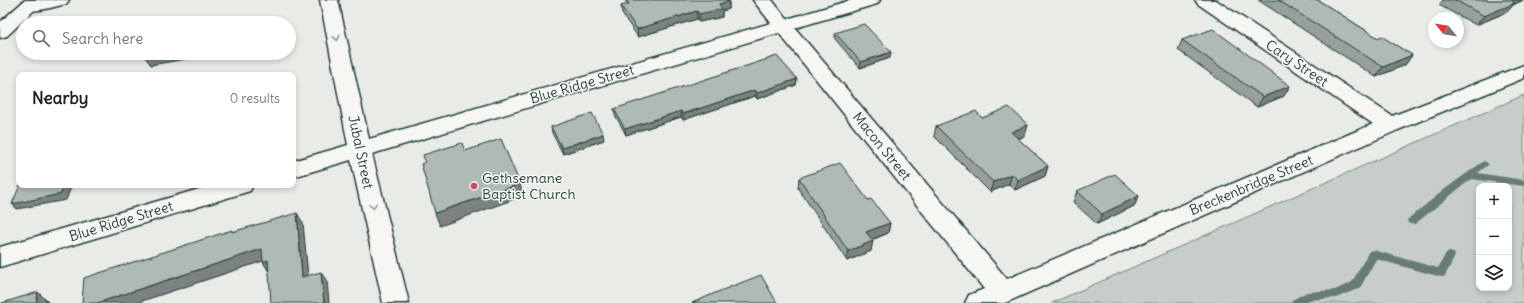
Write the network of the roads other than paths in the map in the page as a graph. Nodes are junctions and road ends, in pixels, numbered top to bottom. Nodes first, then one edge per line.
1 (60, 0) edge
2 (329, 0) edge
3 (762, 0) edge
4 (871, 0) edge
5 (1204, 0) edge
6 (32, 3) edge
7 (18, 16) edge
8 (16, 18) edge
9 (783, 25) junction
10 (0, 32) edge
11 (1524, 71) edge
12 (1390, 126) junction
13 (360, 149) junction
14 (296, 168) edge
15 (232, 188) edge
16 (0, 257) edge
17 (1002, 292) junction
18 (396, 303) edge
19 (978, 303) edge

1 - 6 street
2 -> 13 street, Jubal Street
3 - 9 street, Macon Street
4 - 9 street, Blue Ridge Street
5 - 12 street, Cary Street
6 - 7 street
8 - 10 street
9 - 13 street, Blue Ridge Street
9 - 17 street, Macon Street
11 - 12 street, Breckenbridge Street
12 - 17 street, Breckenbridge Street
13 - 14 street, Blue Ridge Street
13 -> 18 street, Jubal Street
15 - 16 street, Blue Ridge Street
17 - 19 street, Breckenbridge Street

